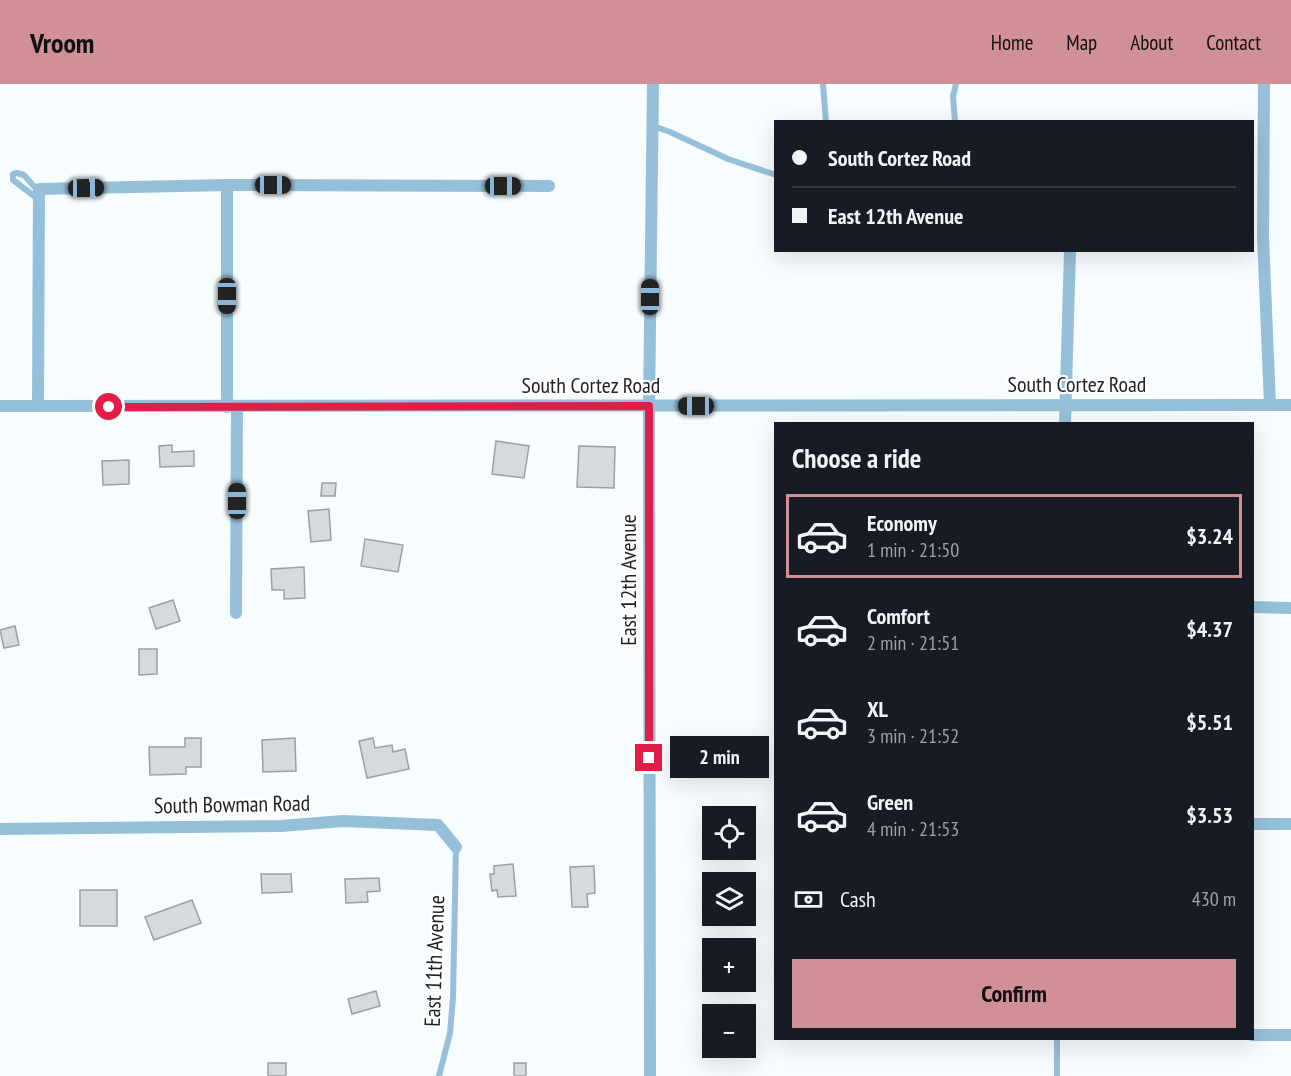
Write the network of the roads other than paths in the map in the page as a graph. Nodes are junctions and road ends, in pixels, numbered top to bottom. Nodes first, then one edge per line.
1 (652, 84) edge
2 (823, 84) edge
3 (956, 84) edge
4 (1264, 84) edge
5 (826, 120) edge
6 (955, 120) edge
7 (652, 126) junction
8 (774, 174) edge
9 (227, 184) junction
10 (549, 186) dead end
11 (1070, 252) edge
12 (1065, 405) junction
13 (1270, 405) junction
14 (1291, 405) edge
15 (0, 406) edge
16 (38, 406) junction
17 (232, 406) junction
18 (649, 406) junction
19 (1065, 422) edge
20 (1254, 607) edge
21 (1291, 608) edge
22 (236, 613) dead end
23 (1254, 824) edge
24 (1291, 824) edge
25 (0, 829) edge
26 (456, 847) joint
27 (1254, 1035) edge
28 (1291, 1035) edge
29 (1057, 1040) edge
30 (439, 1076) edge
31 (650, 1076) edge
32 (1057, 1076) edge

1 - 7 street, East 12th Avenue
2 - 5 lane
3 - 6 lane
4 - 13 street
7 - 8 lane
7 - 18 street, East 12th Avenue
9 - 10 street
9 - 16 street
9 - 17 street
11 - 12 street
12 - 13 street, South Cortez Road
12 - 18 street, South Cortez Road
12 - 19 street
13 - 14 street, South Cortez Road
15 - 16 street, South Cortez Road
16 - 17 street, South Cortez Road
17 - 18 street, South Cortez Road
17 - 22 street
18 - 31 street, East 12th Avenue
20 - 21 street
23 - 24 street
25 - 26 street, South Bowman Road
26 - 30 lane, East 11th Avenue
27 - 28 street
29 - 32 lane

